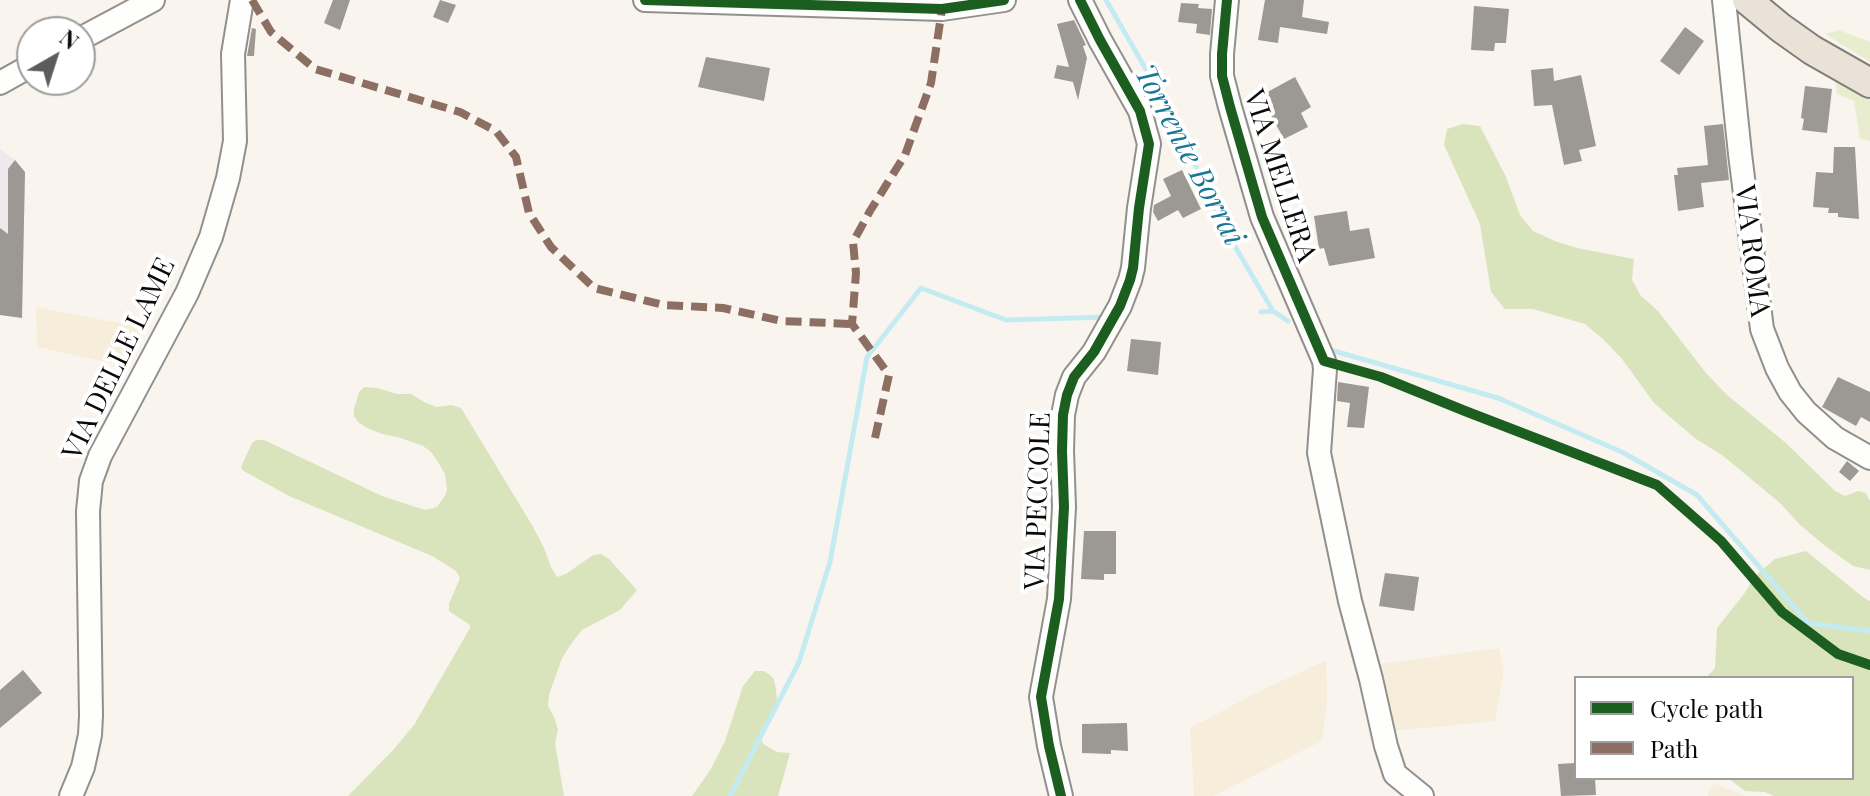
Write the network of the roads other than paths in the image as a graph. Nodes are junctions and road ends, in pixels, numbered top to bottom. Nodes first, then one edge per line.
1 (153, 0) edge
2 (242, 0) edge
3 (645, 0) edge
4 (1004, 0) edge
5 (1080, 0) edge
6 (1227, 0) edge
7 (1724, 0) edge
8 (1747, 0) edge
9 (944, 4) edge
10 (96, 30) edge
11 (1870, 83) edge
12 (1870, 458) edge
13 (71, 796) edge
14 (1061, 796) edge
15 (1422, 796) edge

1 - 10 street
2 - 13 street, VIA DELLE LAME
3 - 9 street
4 - 9 street
5 - 14 street, VIA PECCOLE
6 - 15 street, VIA MELLERA
7 - 12 street, VIA ROMA
8 - 11 main road

